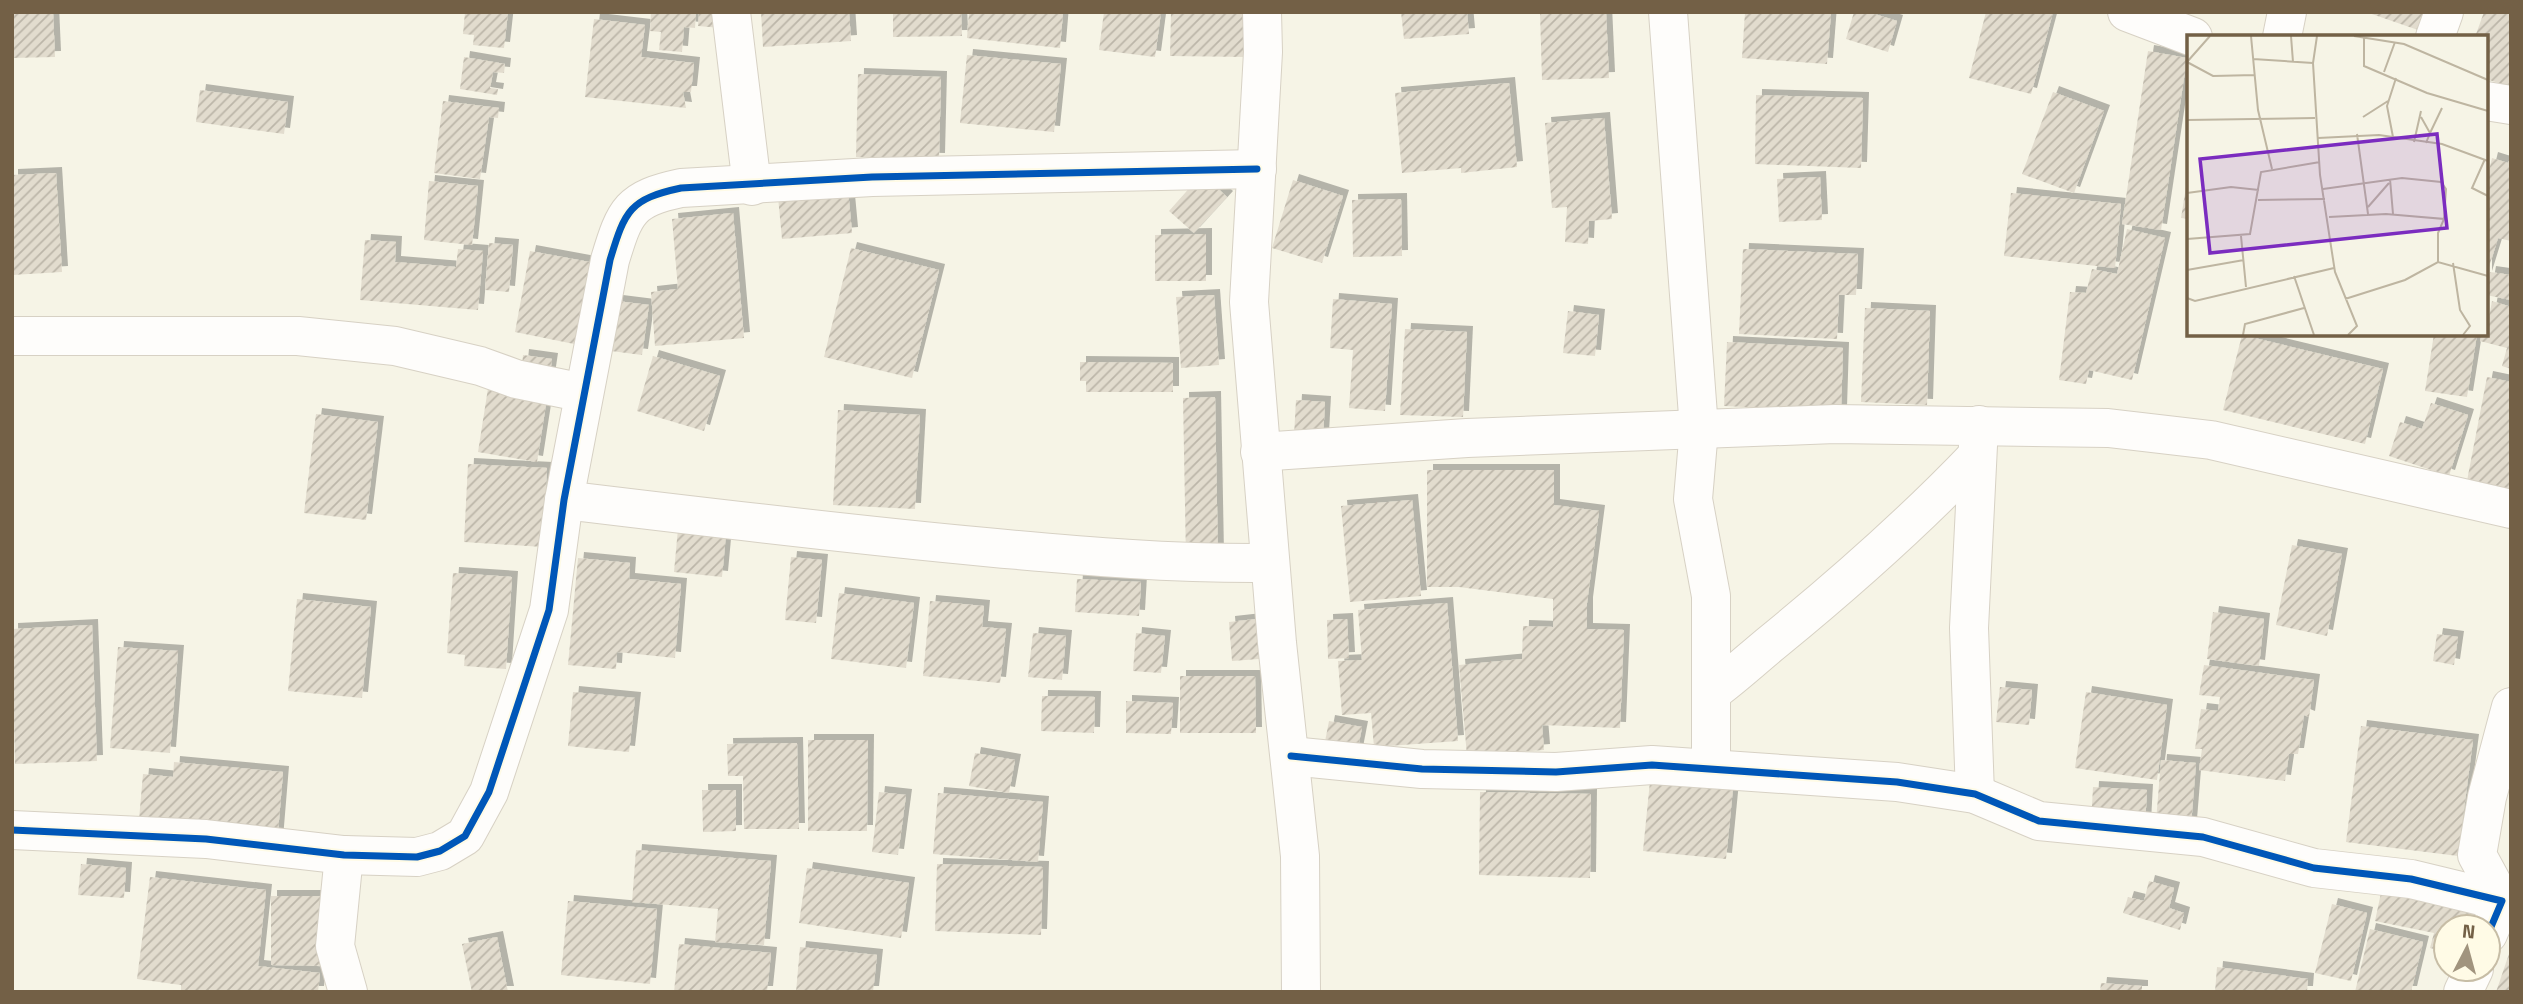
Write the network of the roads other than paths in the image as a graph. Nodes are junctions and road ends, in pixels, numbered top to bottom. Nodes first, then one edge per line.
1 (731, 12) edge
2 (1262, 12) edge
3 (1668, 12) edge
4 (2127, 12) edge
5 (2287, 12) edge
6 (2444, 12) edge
7 (2188, 35) edge
8 (2282, 35) edge
9 (2436, 35) edge
10 (2488, 101) edge
11 (2511, 106) edge
12 (1257, 169) junction
13 (752, 186) junction
14 (12, 336) edge
15 (584, 393) junction
16 (1699, 429) junction
17 (1978, 440) junction
18 (1260, 452) junction
19 (564, 500) junction
20 (2511, 509) edge
21 (1270, 563) junction
22 (1712, 692) junction
23 (2511, 707) edge
24 (1291, 756) junction
25 (1711, 769) junction
26 (1975, 793) junction
27 (12, 831) edge
28 (344, 855) junction
29 (2486, 913) edge
30 (2494, 913) edge
31 (348, 992) edge
32 (1301, 992) edge

1 - 13 street
2 - 12 street
3 - 16 street
4 - 7 street
5 - 8 street
6 - 9 street
10 - 11 street
12 - 13 street
12 - 18 street
13 - 15 street
14 - 15 street
15 - 19 street
16 - 17 street
16 - 18 street
16 - 22 street
17 - 20 street
17 - 22 street
17 - 26 street
18 - 21 street
19 - 21 street
19 - 28 street
21 - 24 street
22 - 25 street
23 - 30 street
24 - 25 street
24 - 32 street
25 - 26 street
26 - 29 street
27 - 28 street
28 - 31 street

